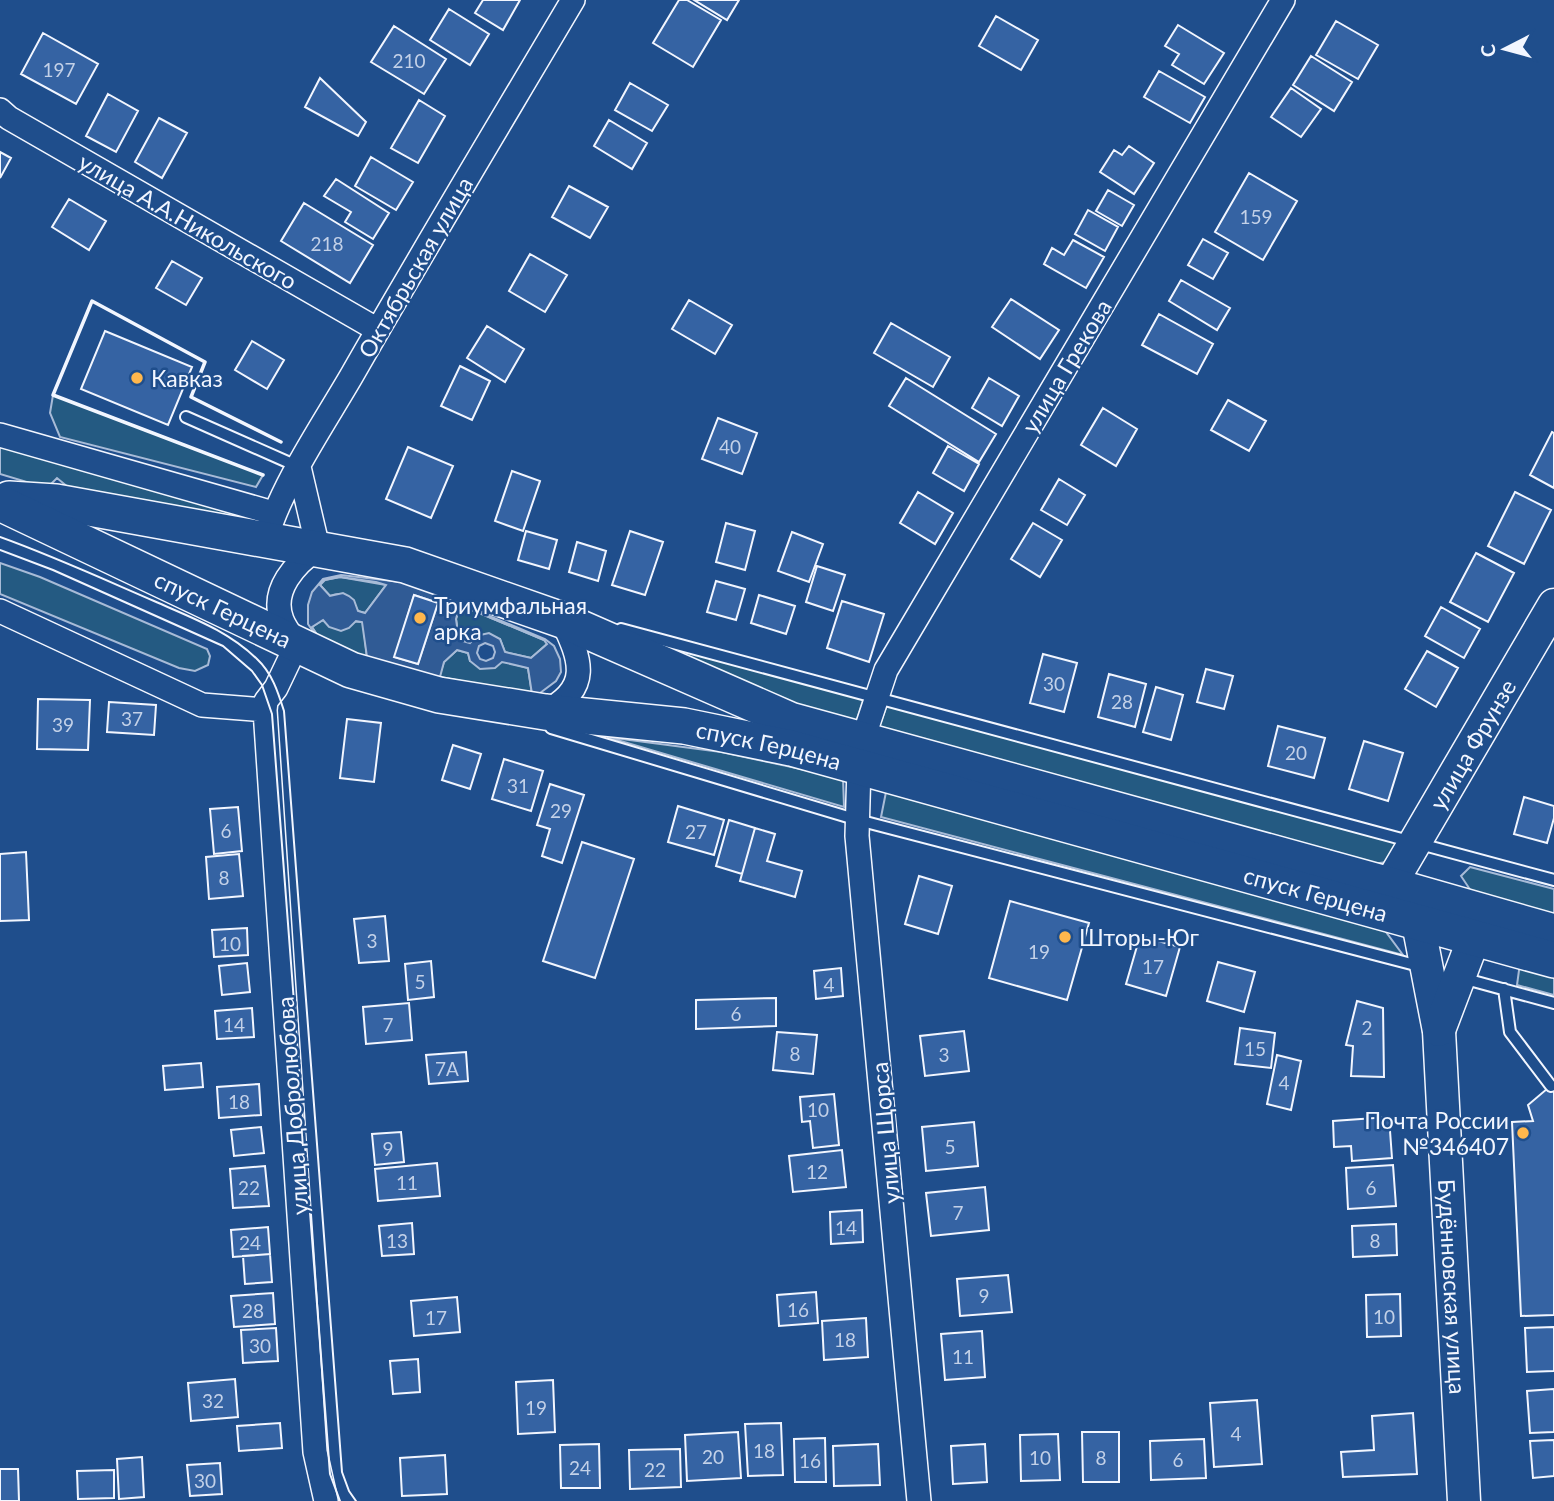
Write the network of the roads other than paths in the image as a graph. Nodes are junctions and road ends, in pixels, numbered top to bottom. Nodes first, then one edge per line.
1 (573, 0) edge
2 (1283, 0) edge
3 (0, 110) edge
4 (378, 330) junction
5 (186, 418) dead end
6 (0, 435) edge
7 (299, 467) junction
8 (0, 501) edge
9 (270, 526) junction
10 (318, 548) junction
11 (481, 591) junction
12 (1554, 605) edge
13 (0, 611) edge
14 (562, 620) junction
15 (600, 623) dead end
16 (613, 626) dead end
17 (297, 644) junction
18 (877, 697) junction
19 (265, 710) junction
20 (540, 720) junction
21 (861, 752) junction
22 (858, 820) junction
23 (1414, 842) junction
24 (1554, 880) edge
25 (1390, 885) junction
26 (1418, 923) junction
27 (1554, 932) edge
28 (1474, 938) junction
29 (1554, 960) edge
30 (1442, 972) junction
31 (1504, 989) junction
32 (1554, 1003) edge
33 (1550, 1086) dead end
34 (326, 1501) edge
35 (919, 1501) edge
36 (1464, 1501) edge

1 - 4 street, Октябрьская улица
2 - 18 street, улица Грекова
3 - 4 street, улица А.А.Никольского
4 - 7 street, Октябрьская улица
5 - 7 lane
6 - 9 street, спуск Герцена
7 - 9 street, Октябрьская улица
7 - 10 street
8 - 9 main road, спуск Герцена
8 - 17 main road, спуск Герцена
9 - 10 main road, спуск Герцена
10 - 11 main road, спуск Герцена
10 - 17 street
11 - 14 main road, спуск Герцена
11 - 15 lane
12 - 23 street, улица Фрунзе
13 - 19 street
14 - 20 street
14 - 21 main road, спуск Герцена
16 - 18 lane
17 - 19 street
17 - 20 main road, спуск Герцена
18 - 21 street, улица Грекова
18 - 23 lane
19 - 34 street, улица Добролюбова
20 - 21 main road, спуск Герцена
20 - 22 lane
21 - 22 street, улица Щорса
21 - 25 main road, спуск Герцена
21 - 26 main road, спуск Герцена
22 - 30 lane
22 - 35 street, улица Щорса
23 - 24 lane
23 - 25 street, улица Фрунзе
25 - 27 main road, спуск Герцена
26 - 28 main road, спуск Герцена
26 - 30 street, Будённовская улица
28 - 29 main road, спуск Герцена
28 - 30 street
30 - 31 lane
30 - 36 street, Будённовская улица
31 - 32 lane
31 - 33 lane

